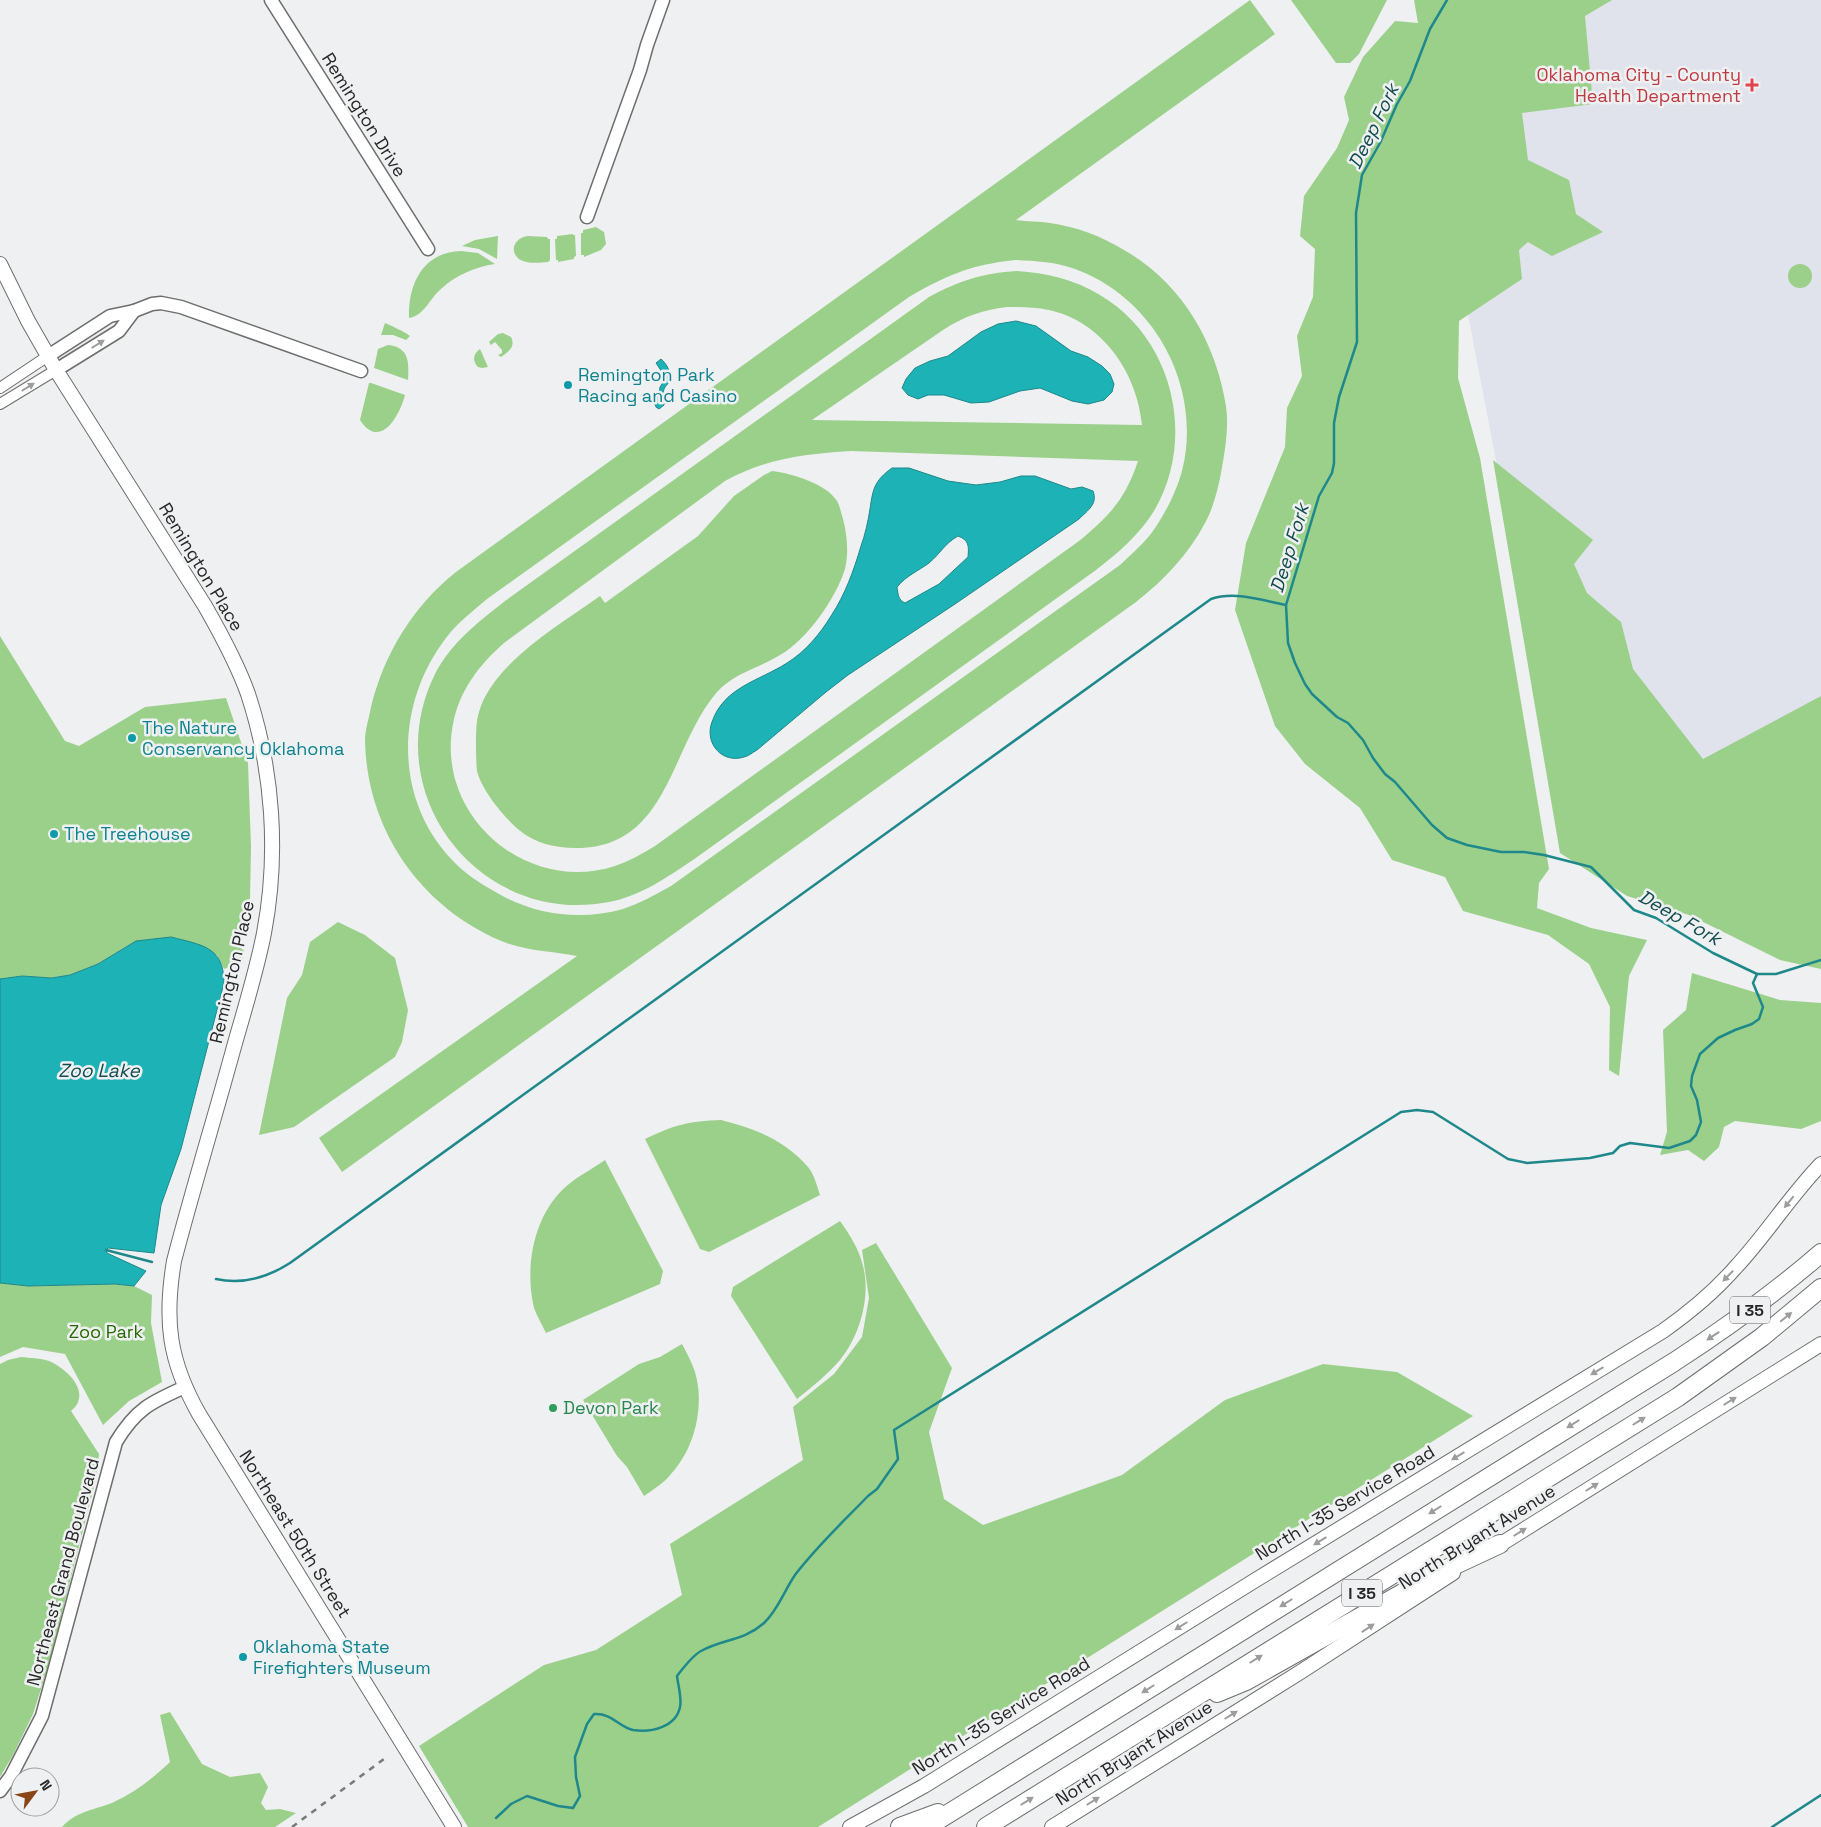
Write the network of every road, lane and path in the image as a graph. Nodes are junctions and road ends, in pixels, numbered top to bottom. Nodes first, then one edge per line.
1 (271, 0) edge
2 (663, 0) edge
3 (586, 217) dead end
4 (428, 249) dead end
5 (0, 264) edge
6 (134, 310) junction
7 (48, 356) junction
8 (56, 370) junction
9 (360, 371) dead end
10 (0, 388) edge
11 (0, 404) edge
12 (1821, 1164) edge
13 (1821, 1253) edge
14 (1821, 1288) edge
15 (1821, 1344) edge
16 (185, 1387) junction
17 (1500, 1544) junction
18 (1170, 1712) junction
19 (0, 1791) edge
20 (965, 1804) junction
21 (454, 1827) edge
22 (850, 1827) edge
23 (900, 1827) edge
24 (927, 1827) edge
25 (986, 1827) edge
26 (1052, 1827) edge

1 - 4 street, Remington Drive
2 - 3 street
5 - 7 main road, Remington Place
6 - 7 street
8 -> 6 street
6 - 9 street
7 - 8 main road, Remington Place
7 - 10 street
11 -> 8 street
8 - 16 main road, Remington Place
12 -> 22 main road, North I-35 Service Road
13 -> 20 highway, I 35
18 -> 14 highway, I 35
17 -> 15 main road, North Bryant Avenue
16 - 19 street, Northeast Grand Boulevard
16 - 21 main road, Northeast 50th Street
17 - 18 highway
26 -> 17 main road, North Bryant Avenue
25 -> 18 highway, I 35
20 - 23 highway
20 - 24 highway, I 35

